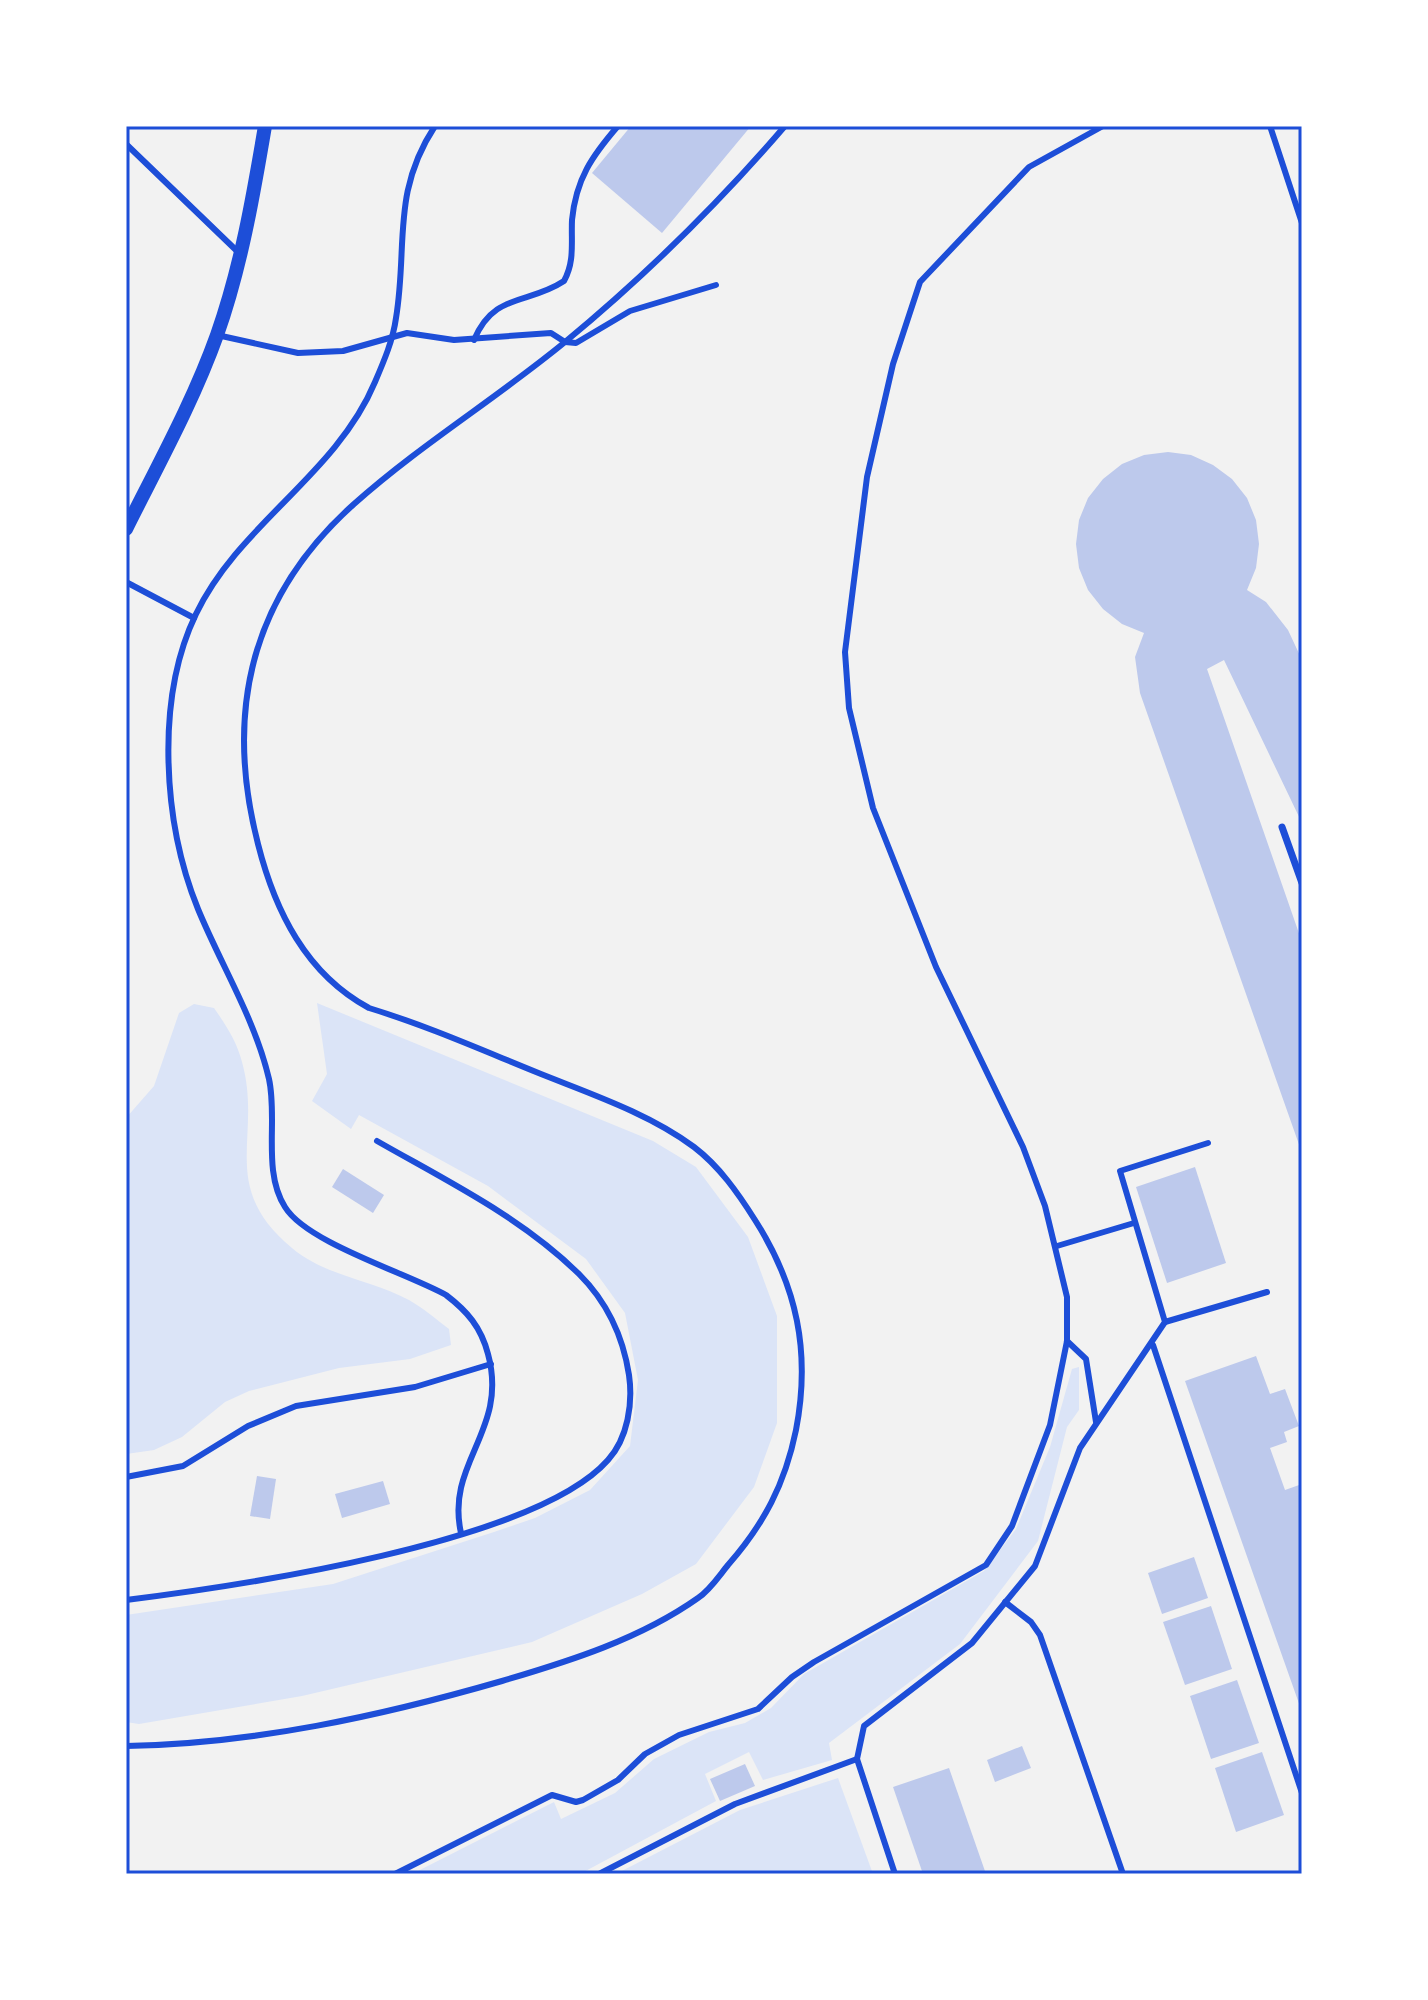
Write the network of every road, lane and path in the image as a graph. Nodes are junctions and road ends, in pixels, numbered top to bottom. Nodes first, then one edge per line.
1 (265, 126) edge
2 (435, 126) edge
3 (618, 126) edge
4 (785, 126) edge
5 (1103, 126) edge
6 (1270, 126) edge
7 (126, 144) edge
8 (1302, 223) edge
9 (241, 255) junction
10 (716, 285) dead end
11 (217, 335) junction
12 (393, 336) junction
13 (474, 340) junction
14 (565, 342) junction
15 (126, 529) edge
16 (126, 582) edge
17 (194, 618) junction
18 (1282, 827) dead end
19 (1302, 883) edge
20 (377, 1141) dead end
21 (1208, 1143) dead end
22 (1134, 1223) junction
23 (1057, 1246) junction
24 (1267, 1292) dead end
25 (1165, 1322) junction
26 (1067, 1341) junction
27 (1153, 1345) junction
28 (491, 1364) junction
29 (1096, 1422) junction
30 (126, 1477) edge
31 (461, 1533) junction
32 (126, 1600) edge
33 (1005, 1602) junction
34 (126, 1746) edge
35 (857, 1759) junction
36 (1302, 1793) edge
37 (395, 1874) edge
38 (599, 1874) edge
39 (895, 1874) edge
40 (1123, 1874) edge

1 - 9 street
2 - 12 lane
3 - 13 lane
4 - 14 lane
5 - 23 lane
6 - 8 lane
7 - 9 lane
9 - 11 street
10 - 14 lane
11 - 12 lane
11 - 15 street
12 - 13 lane
12 - 17 lane
13 - 14 lane
14 - 34 lane
16 - 17 lane
17 - 28 lane
18 - 19 street
20 - 31 lane
21 - 22 lane
22 - 23 lane
22 - 25 lane
23 - 26 lane
24 - 25 lane
25 - 27 lane
26 - 29 lane
26 - 37 lane
27 - 29 lane
27 - 36 lane
28 - 30 lane
28 - 31 lane
29 - 33 lane
31 - 32 lane
33 - 35 lane
33 - 40 lane
35 - 38 lane
35 - 39 lane

